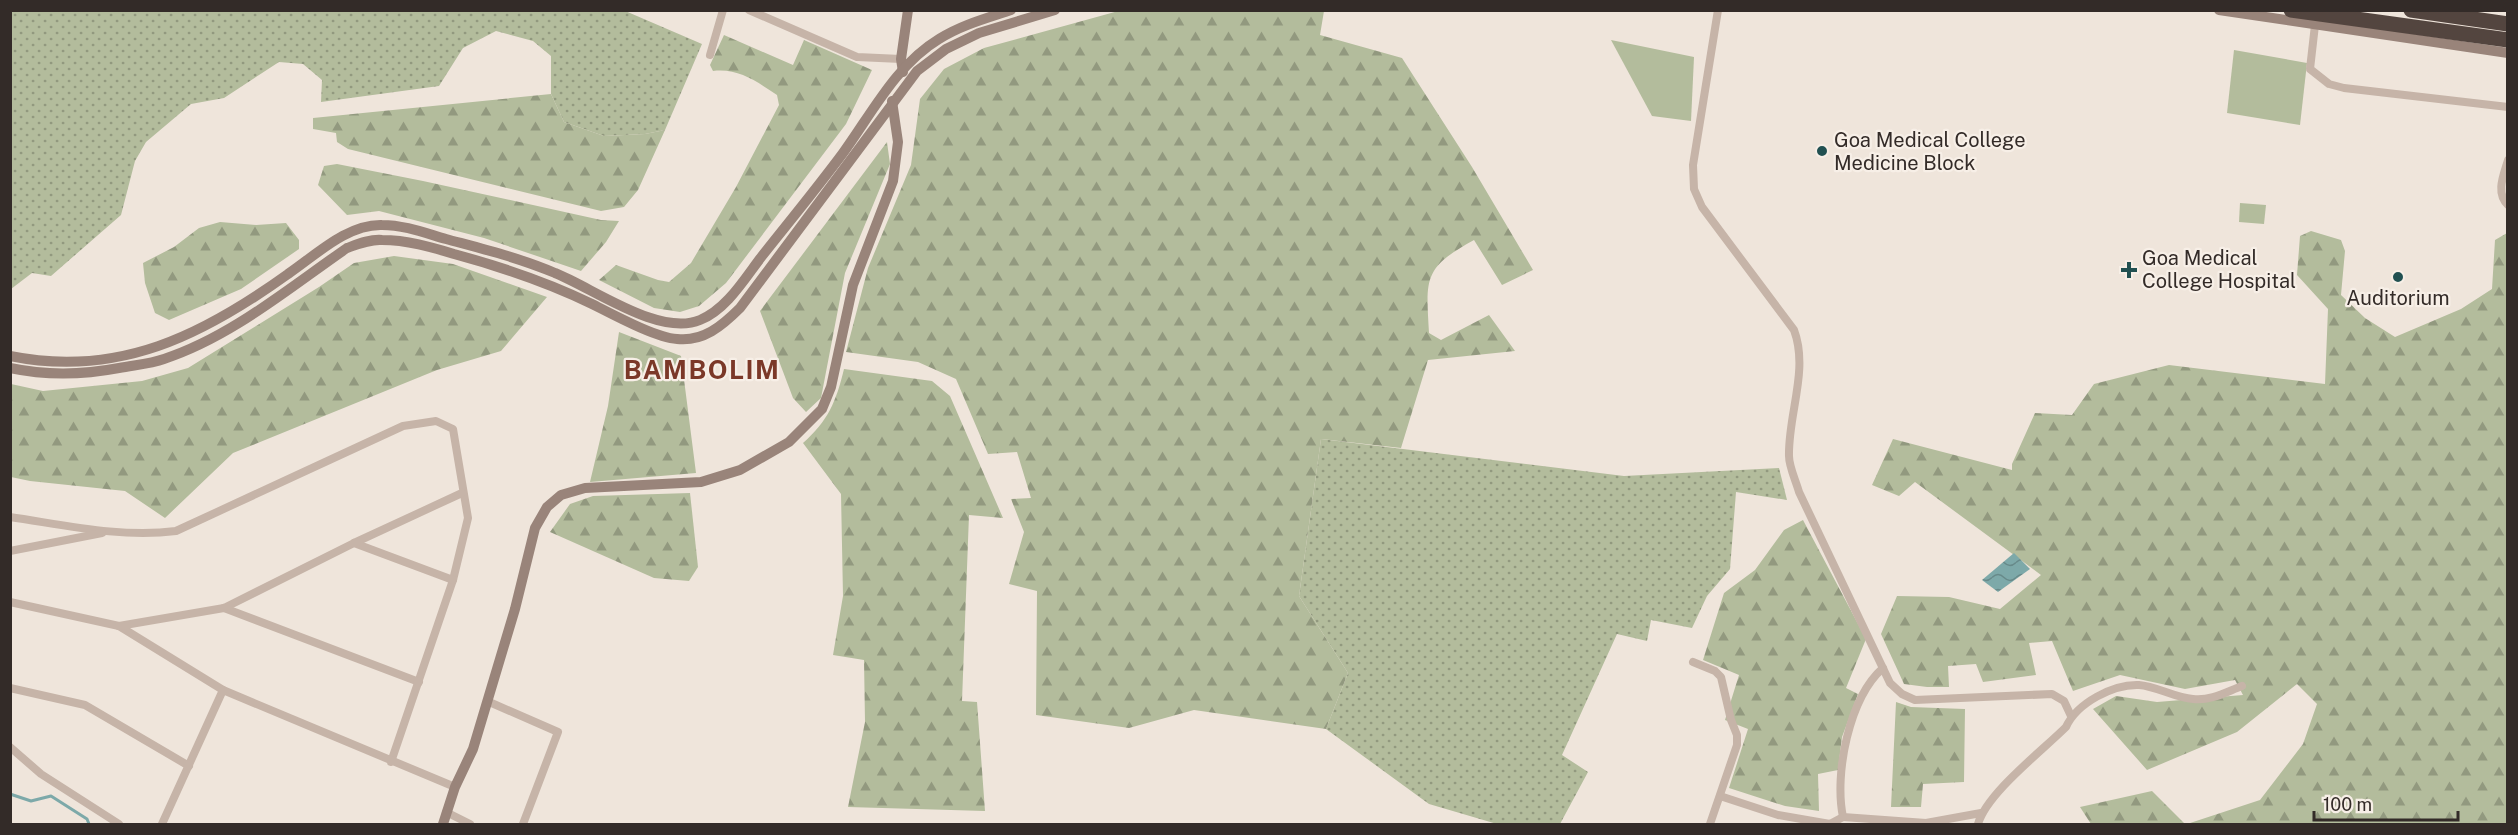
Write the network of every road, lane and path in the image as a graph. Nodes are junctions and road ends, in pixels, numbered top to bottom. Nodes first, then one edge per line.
1 (723, 10) edge
2 (749, 10) edge
3 (908, 10) edge
4 (1011, 10) edge
5 (1055, 10) edge
6 (1718, 10) edge
7 (2219, 10) edge
8 (2291, 10) edge
9 (2411, 10) edge
10 (767, 14) edge
11 (2508, 24) edge
12 (2315, 25) junction
13 (2508, 40) edge
14 (2508, 53) edge
15 (710, 55) dead end
16 (900, 58) junction
17 (902, 71) junction
18 (909, 81) junction
19 (888, 88) junction
20 (892, 103) junction
21 (2508, 107) edge
22 (2508, 160) edge
23 (2508, 205) edge
24 (10, 356) edge
25 (10, 368) edge
26 (462, 493) junction
27 (10, 517) edge
28 (108, 531) junction
29 (354, 543) junction
30 (10, 550) edge
31 (453, 580) junction
32 (10, 602) edge
33 (224, 608) junction
34 (119, 626) junction
35 (1693, 662) dead end
36 (1883, 668) junction
37 (419, 681) junction
38 (2242, 686) dead end
39 (10, 688) edge
40 (223, 690) junction
41 (487, 701) junction
42 (2071, 716) junction
43 (10, 747) edge
44 (391, 762) junction
45 (189, 766) junction
46 (455, 787) junction
47 (1720, 796) junction
48 (446, 812) junction
49 (1981, 813) junction
50 (1843, 817) junction
51 (119, 825) edge
52 (162, 825) edge
53 (442, 825) edge
54 (470, 825) edge
55 (523, 825) edge
56 (1710, 825) edge
57 (1978, 825) edge

1 - 15 street
2 - 10 street
3 - 16 main road
4 - 17 main road
5 - 18 main road
6 - 36 street
7 - 12 main road
8 - 13 highway
9 - 11 highway
10 - 16 street
12 - 14 main road
12 - 21 street
16 - 17 main road
17 - 18 main road
17 - 19 main road
18 - 20 main road
19 - 20 main road
19 - 24 main road
20 - 25 main road
20 - 41 main road
22 - 23 street
26 - 28 street
26 - 29 street
26 - 31 street
27 - 28 street
28 - 30 street
29 - 31 street
29 - 33 street
31 - 37 street
32 - 34 street
33 - 34 street
33 - 37 street
34 - 40 street
35 - 47 street
36 - 42 street
36 - 50 street
37 - 44 street
38 - 42 street
39 - 45 street
40 - 44 street
40 - 45 street
41 - 46 main road
41 - 55 street
42 - 49 street
43 - 51 street
44 - 46 street
45 - 52 street
46 - 48 main road
47 - 50 street
47 - 56 street
48 - 53 main road
48 - 54 street
49 - 50 street
49 - 57 street

